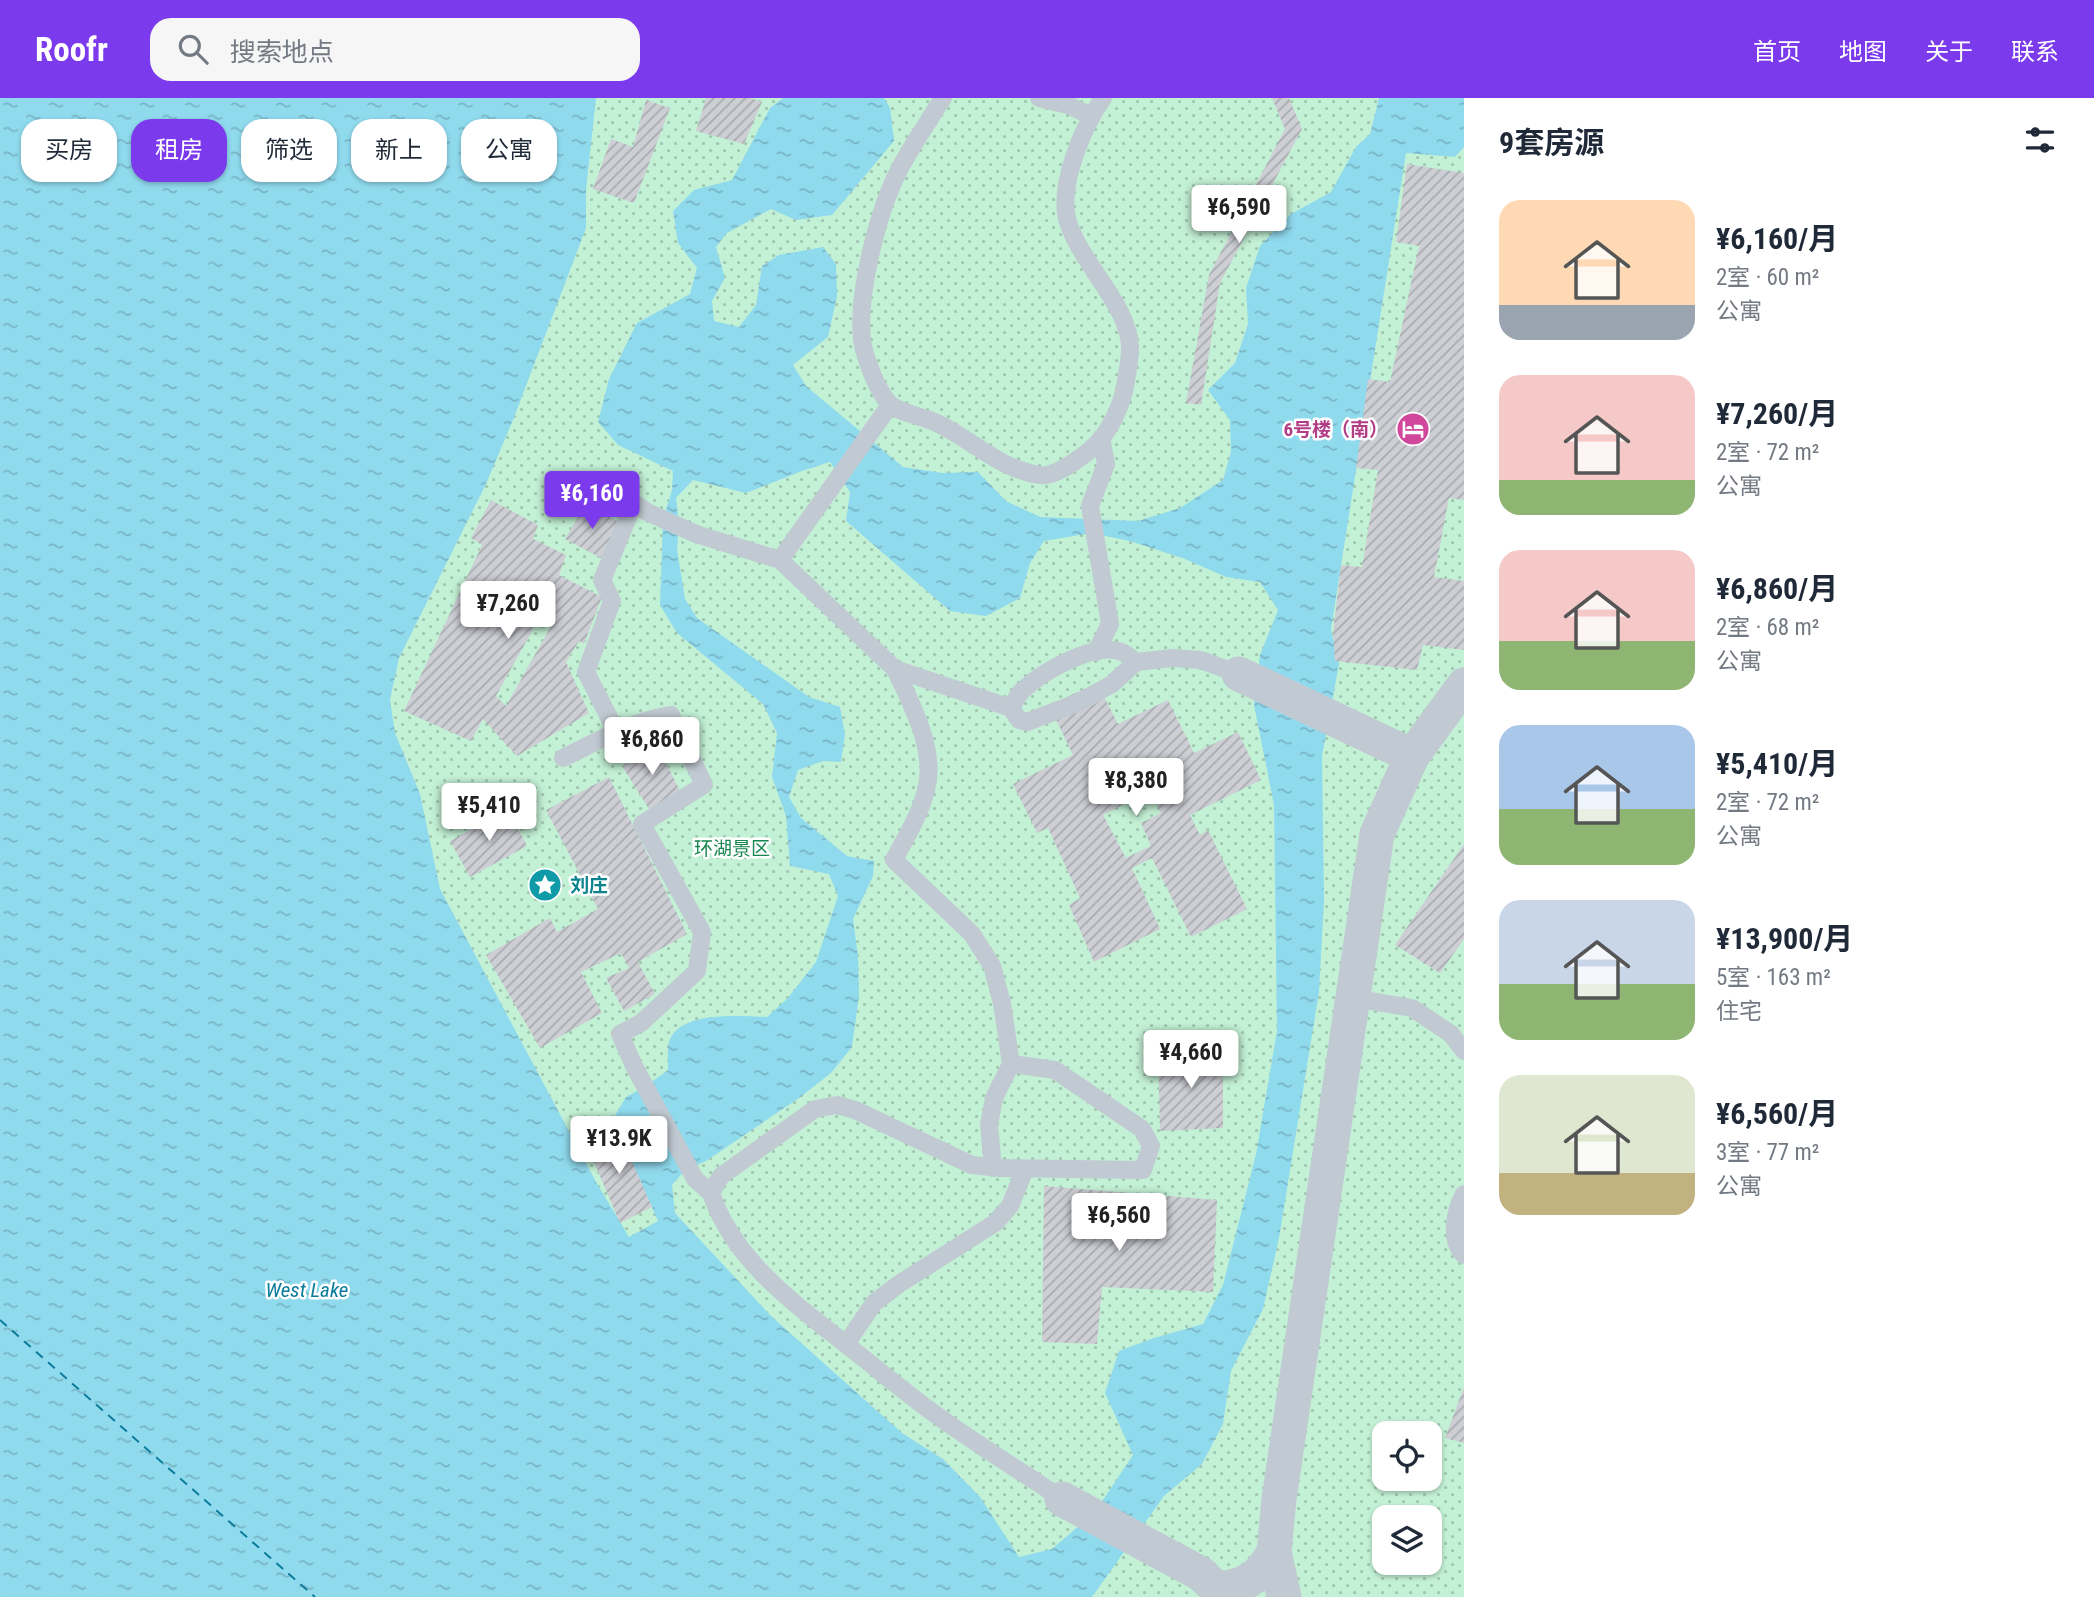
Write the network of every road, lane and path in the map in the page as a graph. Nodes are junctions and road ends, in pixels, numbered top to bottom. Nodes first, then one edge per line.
1 (943, 98) edge
2 (1039, 98) edge
3 (1102, 98) edge
4 (1091, 116) junction
5 (890, 405) junction
6 (1101, 439) junction
7 (780, 560) junction
8 (1096, 652) junction
9 (1136, 662) junction
10 (895, 669) junction
11 (1239, 674) joint
12 (1464, 685) edge
13 (1011, 708) junction
14 (616, 731) junction
15 (1412, 755) junction
16 (563, 758) dead end
17 (1353, 998) junction
18 (1464, 1051) edge
19 (1011, 1064) junction
20 (993, 1168) junction
21 (1025, 1169) junction
22 (711, 1193) junction
23 (1464, 1194) edge
24 (1464, 1255) edge
25 (846, 1344) junction
26 (1062, 1499) joint
27 (1274, 1552) junction
28 (1215, 1587) edge
29 (1284, 1597) edge

1 - 5 lane
2 - 4 lane
3 - 4 lane
4 - 6 lane
5 - 6 lane
5 - 7 lane
6 - 8 lane
7 - 10 lane
7 - 14 lane
8 - 9 lane
8 - 13 lane
9 - 11 lane
9 - 13 lane
10 - 13 lane
10 - 19 lane
11 - 15 street
12 - 15 street
14 - 16 lane
14 - 22 lane
15 - 17 street
17 - 18 lane
17 - 27 street
19 - 20 lane
19 - 21 lane
20 - 21 lane
20 - 22 lane
21 - 25 lane
22 - 25 lane
23 - 24 lane
25 - 26 lane
26 - 28 street
27 - 28 street
27 - 29 street

